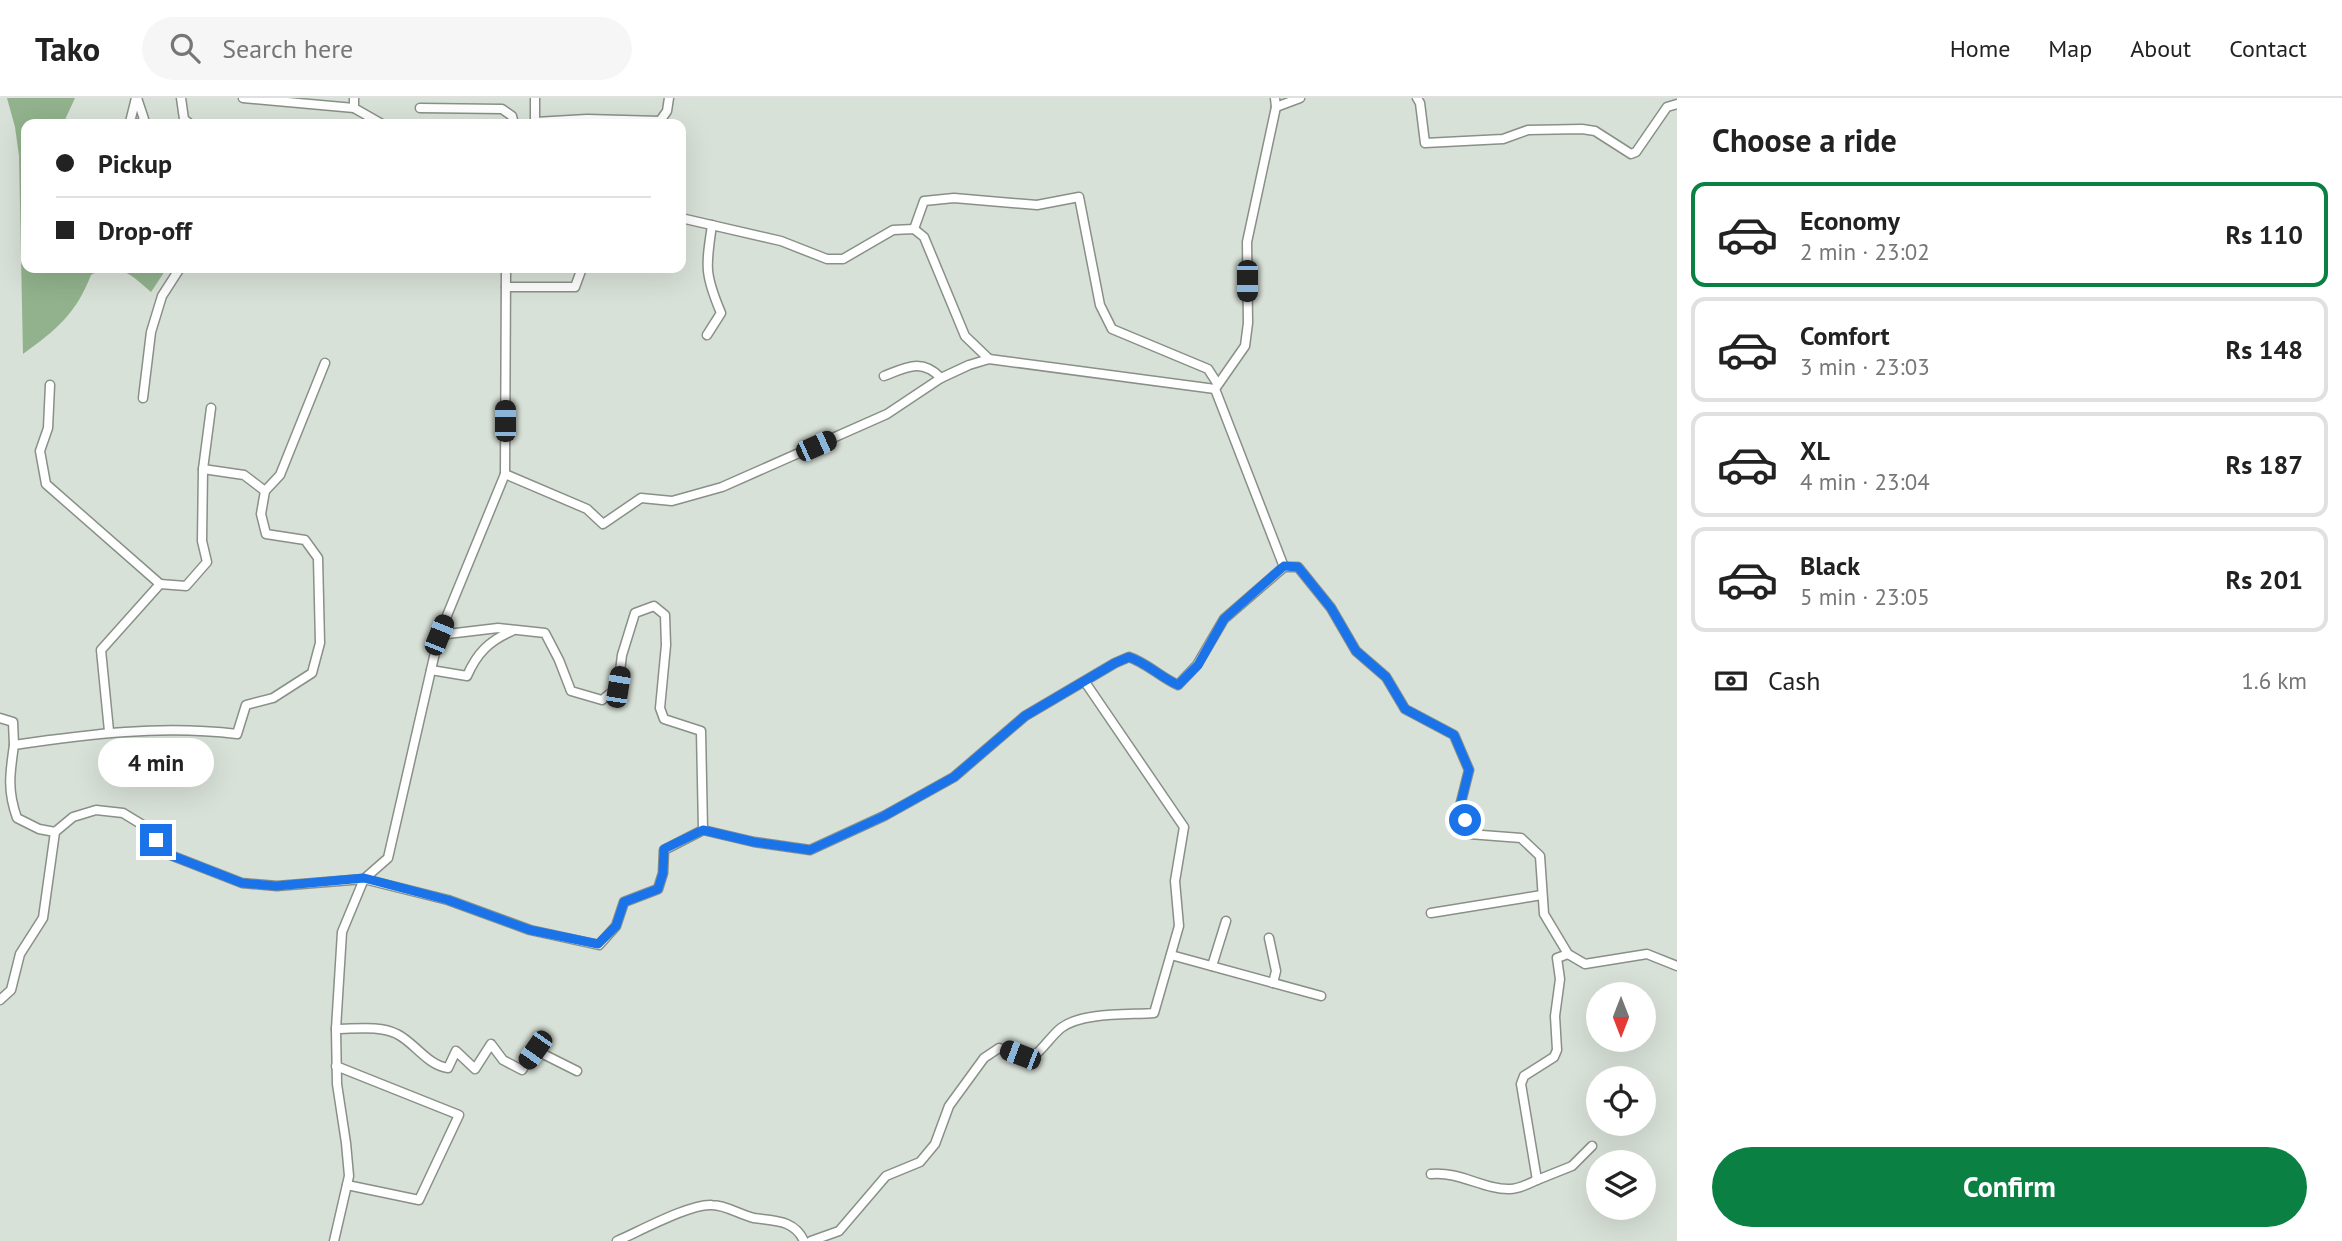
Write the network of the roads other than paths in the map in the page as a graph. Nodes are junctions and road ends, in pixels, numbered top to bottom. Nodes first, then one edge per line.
1 (137, 98) edge
2 (181, 98) edge
3 (243, 98) edge
4 (535, 98) edge
5 (669, 98) edge
6 (1300, 98) edge
7 (1417, 98) edge
8 (337, 102) edge
9 (354, 103) edge
10 (1276, 103) edge
11 (1677, 104) edge
12 (420, 108) dead end
13 (667, 111) junction
14 (131, 119) edge
15 (184, 119) edge
16 (375, 119) edge
17 (513, 119) edge
18 (535, 119) edge
19 (661, 119) edge
20 (669, 119) edge
21 (686, 219) edge
22 (712, 225) junction
23 (914, 229) junction
24 (177, 273) edge
25 (506, 273) edge
26 (580, 273) edge
27 (506, 287) junction
28 (707, 335) dead end
29 (989, 359) junction
30 (325, 363) dead end
31 (884, 376) dead end
32 (942, 378) junction
33 (50, 385) dead end
34 (1216, 386) junction
35 (143, 398) dead end
36 (211, 408) dead end
37 (203, 469) junction
38 (505, 474) junction
39 (265, 491) junction
40 (1284, 566) junction
41 (160, 584) junction
42 (515, 630) junction
43 (439, 635) junction
44 (431, 670) junction
45 (1085, 682) junction
46 (0, 718) edge
47 (109, 731) junction
48 (14, 745) junction
49 (703, 830) junction
50 (55, 832) junction
51 (364, 878) junction
52 (1542, 895) junction
53 (1430, 913) dead end
54 (1226, 921) dead end
55 (1269, 938) dead end
56 (1568, 954) junction
57 (1171, 955) junction
58 (1677, 965) edge
59 (1212, 966) junction
60 (1273, 983) junction
61 (1321, 996) dead end
62 (0, 1000) edge
63 (336, 1029) junction
64 (337, 1066) junction
65 (577, 1071) dead end
66 (1592, 1146) dead end
67 (1432, 1174) dead end
68 (1537, 1180) junction
69 (347, 1185) junction
70 (334, 1241) edge
71 (617, 1241) edge
72 (804, 1241) edge
73 (811, 1241) edge

1 - 14 street
2 - 15 street
3 - 8 street
4 - 18 street
5 - 13 street
6 - 10 street
7 - 11 street
8 - 9 street
9 - 16 street
10 - 34 street
12 - 17 street
13 - 19 street
13 - 20 street
21 - 22 street
22 - 23 street
22 - 28 street
23 - 29 street
23 - 34 street
24 - 35 street
25 - 27 street
26 - 27 street
27 - 38 street
29 - 32 street
29 - 34 street
30 - 39 street
31 - 32 street
32 - 38 street
33 - 41 street
34 - 40 street
36 - 37 street
37 - 39 street
37 - 41 street
38 - 43 street
39 - 47 street
40 - 45 street
40 - 52 street
41 - 47 street
42 - 43 street
42 - 44 street
42 - 49 street
43 - 44 street
44 - 51 street
45 - 49 street
45 - 57 street
46 - 48 street
47 - 48 street
48 - 50 street
49 - 51 street
50 - 51 street
50 - 62 street
51 - 63 street
52 - 53 street
52 - 56 street
54 - 59 street
55 - 60 street
56 - 58 street
56 - 68 street
57 - 59 street
57 - 73 street
59 - 60 street
60 - 61 street
63 - 64 street
63 - 65 street
64 - 69 street
64 - 69 street
66 - 68 street
67 - 68 street
69 - 70 street
71 - 72 street

